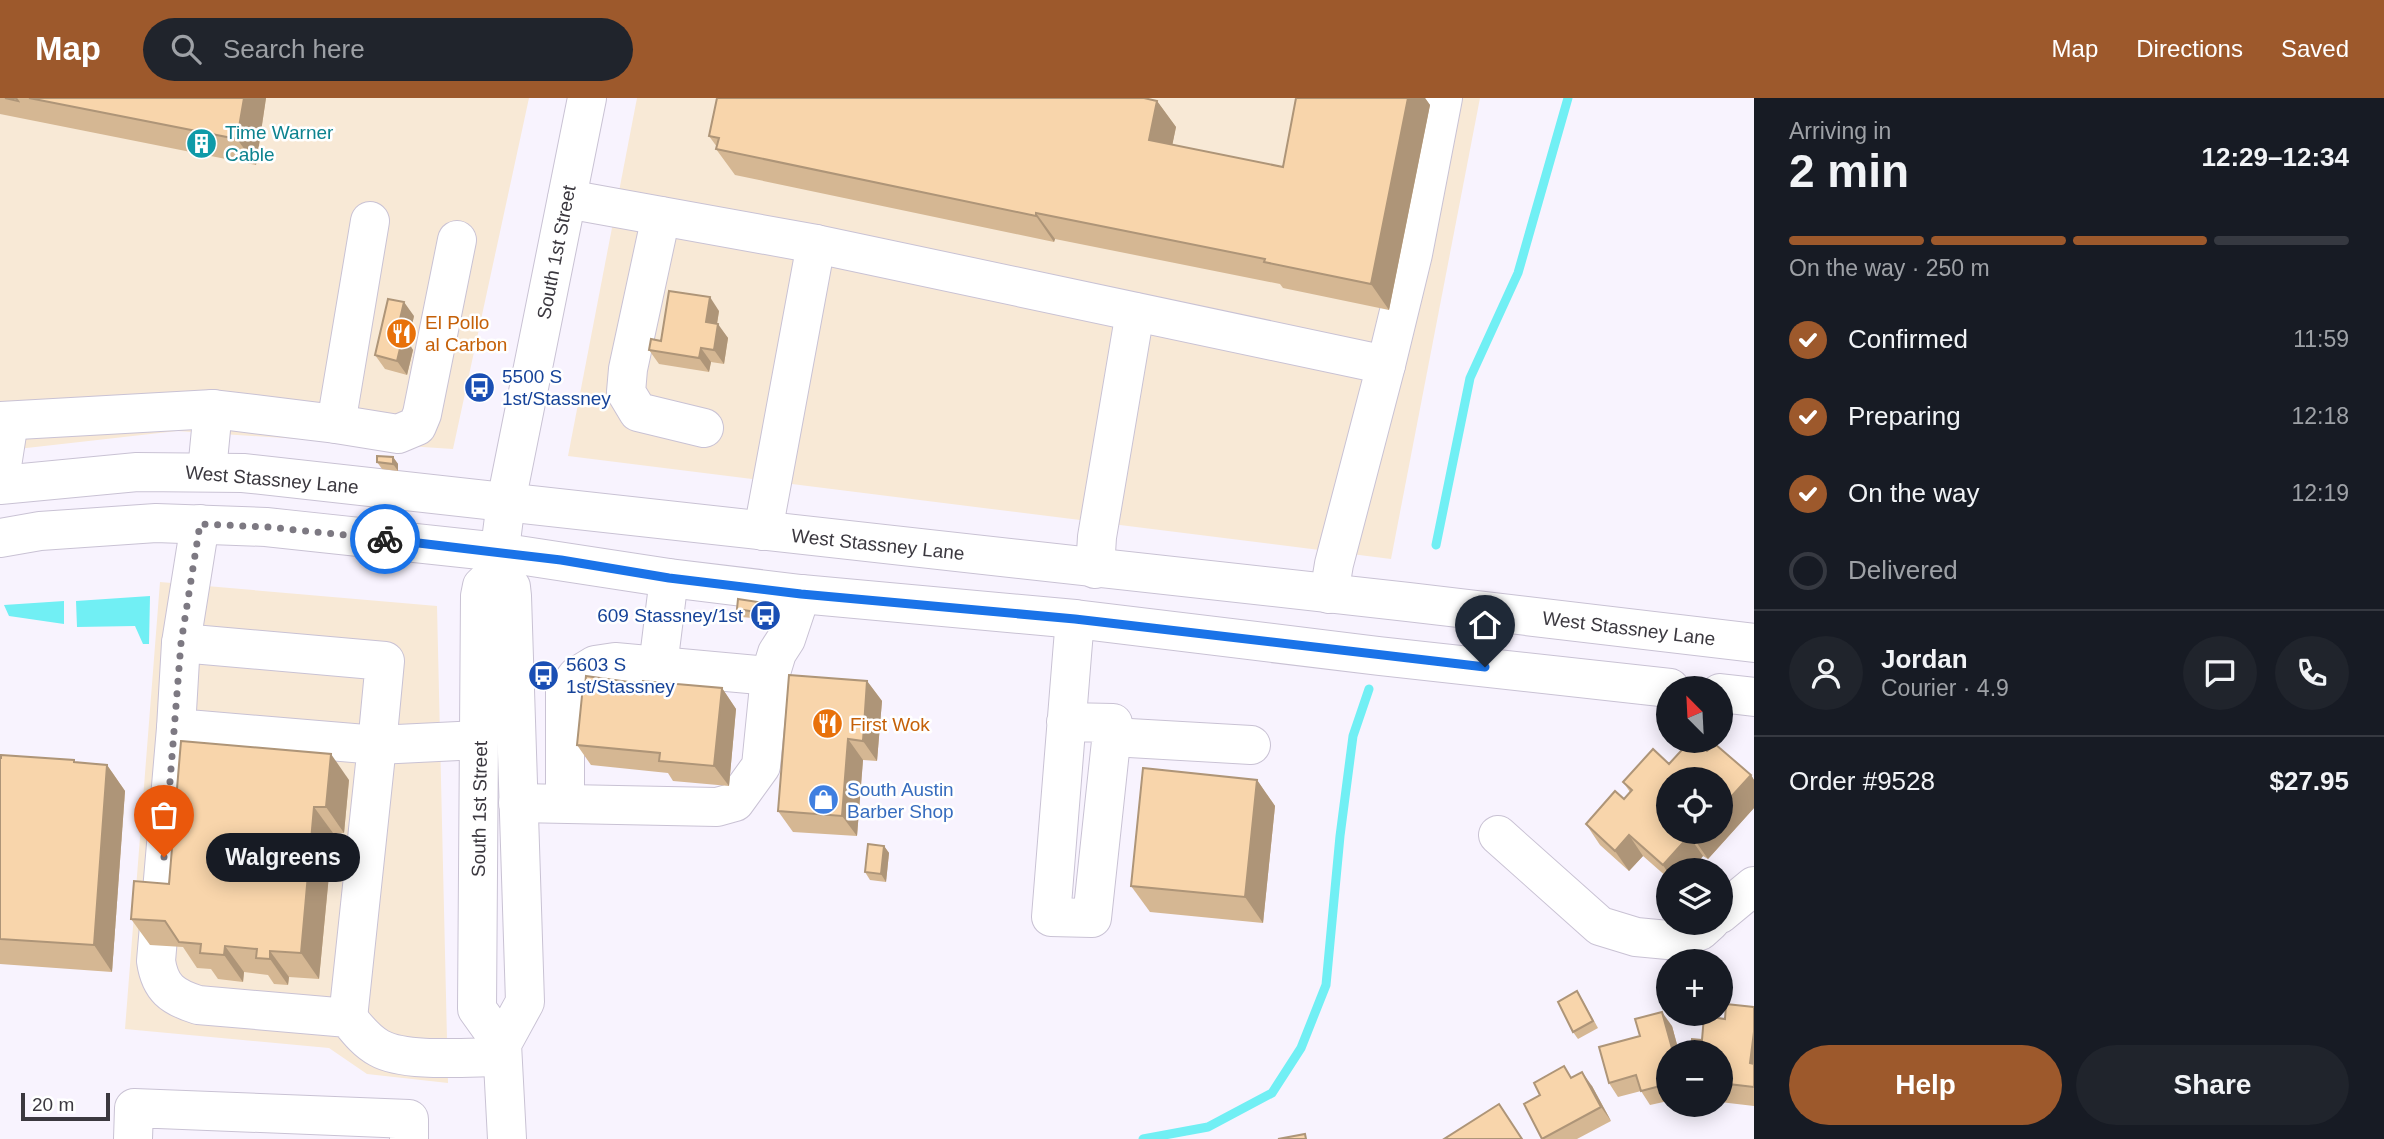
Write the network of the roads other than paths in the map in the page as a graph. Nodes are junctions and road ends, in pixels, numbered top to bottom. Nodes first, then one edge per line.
1 (587, 98) edge
2 (1443, 98) edge
3 (567, 199) junction
4 (661, 216) junction
5 (370, 221) dead end
6 (457, 240) dead end
7 (816, 244) junction
8 (1135, 312) junction
9 (1386, 365) junction
10 (213, 410) junction
11 (5, 421) edge
12 (336, 424) junction
13 (704, 428) dead end
14 (206, 471) junction
15 (0, 479) edge
16 (0, 485) edge
17 (506, 502) junction
18 (200, 524) junction
19 (763, 531) junction
20 (0, 538) edge
21 (498, 562) junction
22 (1094, 569) junction
23 (669, 578) junction
24 (1329, 593) junction
25 (801, 594) junction
26 (1082, 620) junction
27 (181, 643) junction
28 (1754, 643) edge
29 (658, 666) junction
30 (769, 676) junction
31 (1656, 686) edge
32 (1733, 695) edge
33 (1754, 697) edge
34 (1066, 722) junction
35 (176, 728) junction
36 (1112, 737) junction
37 (479, 740) junction
38 (377, 745) junction
39 (1251, 745) dead end
40 (518, 803) junction
41 (565, 803) junction
42 (1497, 835) dead end
43 (1754, 886) edge
44 (1733, 903) edge
45 (1686, 935) edge
46 (348, 1018) junction
47 (502, 1051) junction
48 (133, 1139) edge
49 (409, 1139) edge
50 (507, 1139) edge

1 - 3 main road, South 1st Street
2 - 9 main road
3 - 4 main road
3 - 17 main road, South 1st Street
4 - 7 main road
4 - 13 main road
5 - 12 main road
6 - 12 main road
7 - 8 main road
7 - 19 main road
8 - 9 main road
8 - 22 main road
9 - 24 main road
10 - 11 main road
10 - 12 main road
10 - 14 main road
11 - 15 main road
14 - 16 main road, West Stassney Lane
14 - 17 main road, West Stassney Lane
17 - 19 main road, West Stassney Lane
17 - 21 main road, South 1st Street
18 - 20 main road
18 - 21 main road
18 - 27 main road
19 - 22 main road, West Stassney Lane
21 - 23 main road
21 - 37 main road, South 1st Street
21 - 40 main road, South 1st Street
22 - 24 main road, West Stassney Lane
22 - 26 main road
23 - 25 main road
23 - 29 main road
24 - 28 main road, West Stassney Lane
25 - 26 main road
25 - 30 main road
26 - 31 main road
26 - 34 main road
27 - 35 main road
27 - 38 main road
29 - 30 main road
29 - 41 main road
30 - 41 main road
32 - 33 main road
34 - 36 main road
34 - 36 main road
35 - 38 main road
35 - 46 main road
36 - 39 main road
37 - 38 main road
37 - 47 main road, South 1st Street
38 - 46 main road
40 - 41 main road
40 - 47 main road, South 1st Street
42 - 45 main road
43 - 44 main road
46 - 47 main road
47 - 50 main road
48 - 49 main road

